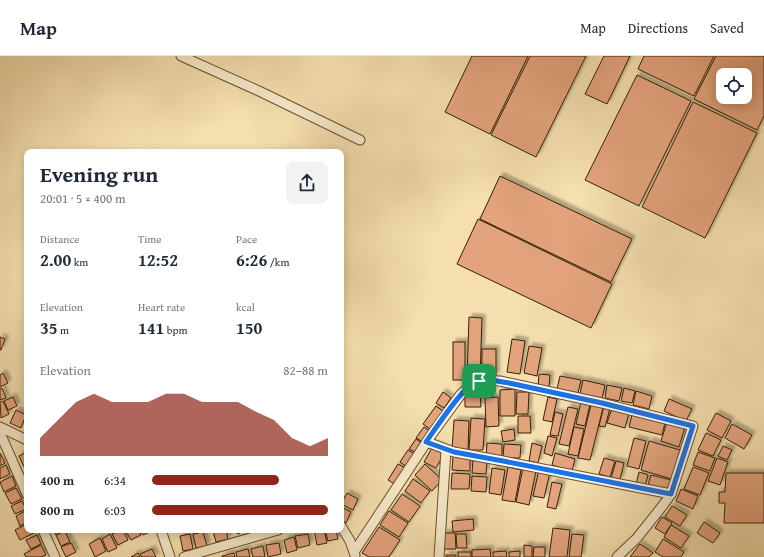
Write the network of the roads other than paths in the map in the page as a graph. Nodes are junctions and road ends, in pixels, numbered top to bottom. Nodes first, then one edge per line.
1 (181, 56) edge
2 (360, 140) dead end
3 (0, 427) edge
4 (0, 433) edge
5 (24, 439) edge
6 (426, 442) junction
7 (446, 450) junction
8 (24, 487) edge
9 (671, 494) junction
10 (344, 530) edge
11 (44, 533) edge
12 (162, 533) edge
13 (268, 533) edge
14 (355, 554) edge
15 (55, 557) edge
16 (170, 557) edge
17 (184, 557) edge
18 (439, 557) edge
19 (617, 557) edge

1 - 2 street
3 - 5 street
4 - 8 street
6 - 7 street
6 - 9 street
6 - 14 street
7 - 9 street
7 - 18 street
9 - 19 street
10 - 14 street
11 - 15 street
12 - 16 street
13 - 17 street

